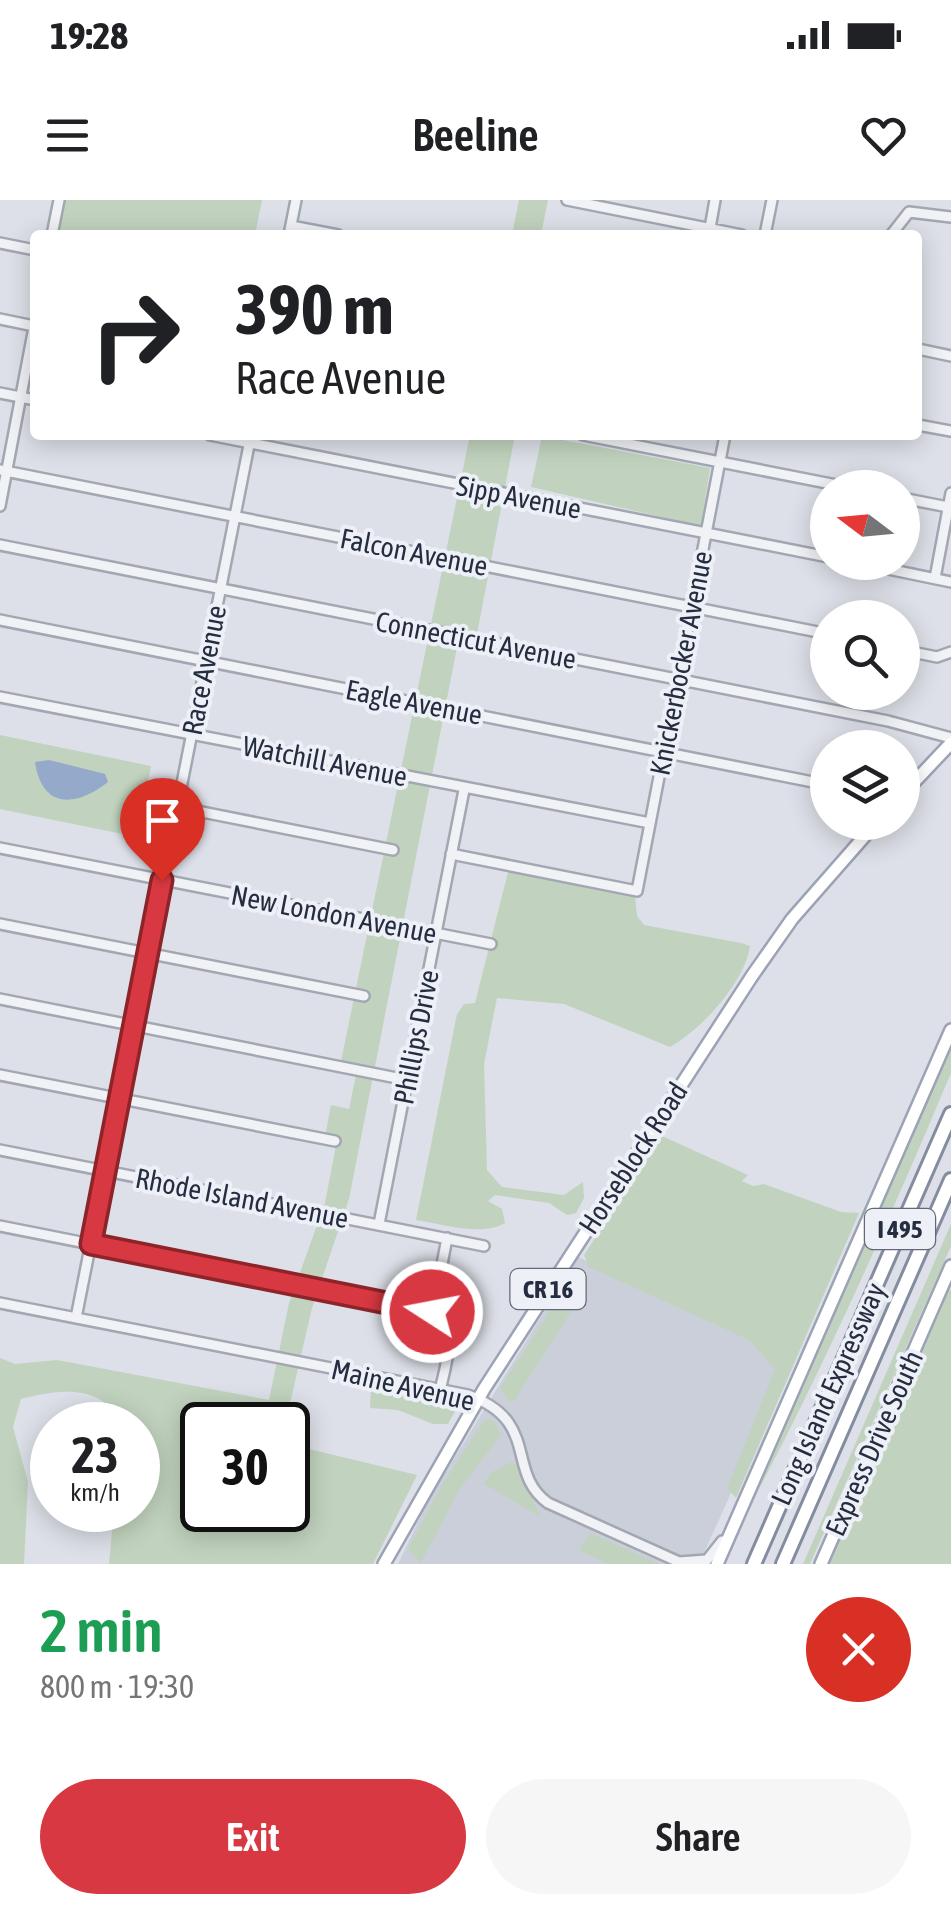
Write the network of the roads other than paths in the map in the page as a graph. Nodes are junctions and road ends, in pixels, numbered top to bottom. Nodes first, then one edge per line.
1 (59, 200) edge
2 (296, 200) edge
3 (566, 200) edge
4 (716, 200) edge
5 (772, 200) edge
6 (951, 216) edge
7 (710, 228) junction
8 (53, 230) edge
9 (290, 230) edge
10 (719, 230) edge
11 (767, 230) edge
12 (895, 230) edge
13 (0, 243) edge
14 (30, 249) edge
15 (0, 319) edge
16 (30, 323) edge
17 (30, 350) edge
18 (922, 351) edge
19 (951, 356) edge
20 (0, 393) edge
21 (21, 398) junction
22 (30, 399) edge
23 (922, 426) edge
24 (951, 431) edge
25 (250, 440) edge
26 (255, 440) edge
27 (608, 440) edge
28 (724, 440) edge
29 (720, 462) junction
30 (4, 471) edge
31 (810, 480) edge
32 (951, 494) edge
33 (920, 501) edge
34 (0, 506) edge
35 (948, 506) junction
36 (235, 516) junction
37 (707, 534) junction
38 (0, 545) edge
39 (810, 554) edge
40 (920, 575) edge
41 (934, 578) junction
42 (951, 582) edge
43 (220, 590) junction
44 (692, 607) junction
45 (0, 620) edge
46 (810, 630) edge
47 (951, 652) edge
48 (920, 653) edge
49 (205, 662) junction
50 (678, 680) junction
51 (0, 697) edge
52 (192, 734) junction
53 (951, 741) edge
54 (664, 751) junction
55 (920, 775) edge
56 (810, 781) edge
57 (464, 790) junction
58 (177, 807) junction
59 (650, 823) junction
60 (862, 840) edge
61 (0, 848) edge
62 (393, 850) dead end
63 (452, 854) junction
64 (162, 880) junction
65 (0, 924) edge
66 (436, 934) junction
67 (492, 944) dead end
68 (148, 952) junction
69 (364, 996) dead end
70 (0, 999) edge
71 (132, 1026) junction
72 (951, 1030) edge
73 (0, 1075) edge
74 (407, 1080) junction
75 (118, 1098) junction
76 (951, 1105) edge
77 (951, 1114) edge
78 (335, 1141) dead end
79 (938, 1143) junction
80 (0, 1150) edge
81 (105, 1172) junction
82 (951, 1180) edge
83 (378, 1224) junction
84 (0, 1226) edge
85 (446, 1238) junction
86 (91, 1244) junction
87 (484, 1246) dead end
88 (951, 1266) edge
89 (0, 1303) edge
90 (432, 1312) junction
91 (76, 1318) junction
92 (440, 1390) junction
93 (478, 1399) junction
94 (794, 1472) junction
95 (756, 1476) junction
96 (680, 1563) edge
97 (384, 1564) edge
98 (717, 1564) edge
99 (746, 1564) edge
100 (754, 1564) edge
101 (785, 1564) edge
102 (821, 1564) edge

1 - 8 street
2 - 9 street
3 - 7 street
4 - 7 street
5 - 11 street
6 - 12 street
7 - 10 street
13 - 14 street
15 - 16 street
17 - 21 street
18 - 19 street
20 - 21 street
21 - 22 street
21 - 30 street
23 - 24 street
25 - 36 street, Race Avenue
26 - 37 street, Sipp Avenue
27 - 29 street
28 - 29 street, Knickerbocker Avenue
29 - 31 street
29 - 37 street, Knickerbocker Avenue
30 - 34 street
30 - 36 street, Falcon Avenue
32 - 35 street
33 - 35 street
35 - 41 street
36 - 43 street, Race Avenue
36 - 44 street, Falcon Avenue
37 - 39 street, Sipp Avenue
37 - 44 street, Knickerbocker Avenue
38 - 43 street, Connecticut Avenue
40 - 41 street
41 - 42 street
43 - 49 street, Race Avenue
43 - 50 street, Connecticut Avenue
44 - 46 street, Falcon Avenue
44 - 50 street, Knickerbocker Avenue
45 - 49 street, Eagle Avenue
47 - 48 street
49 - 52 street, Race Avenue
49 - 54 street, Eagle Avenue
50 - 53 street, Connecticut Avenue
50 - 54 street, Knickerbocker Avenue
51 - 52 street, Watchill Avenue
52 - 57 street, Watchill Avenue
52 - 58 street, Race Avenue
53 - 55 main road
54 - 56 street, Eagle Avenue
54 - 59 street, Knickerbocker Avenue
57 - 59 street, Watchill Avenue
57 - 63 street, Phillips Drive
58 - 62 street
58 - 64 street, Race Avenue
59 - 63 street, Knickerbocker Avenue
60 - 93 main road, Horseblock Road / CR 16
61 - 64 street, New London Avenue
63 - 66 street, Phillips Drive
64 - 66 street, New London Avenue
64 - 68 street, Race Avenue
65 - 68 street
66 - 67 street, New London Avenue
66 - 74 street, Phillips Drive
68 - 69 street
68 - 71 street, Race Avenue
70 - 71 street
71 - 74 street
71 - 75 street, Race Avenue
72 - 95 main road
73 - 75 street
74 - 83 street, Phillips Drive
75 - 78 street
75 - 81 street, Race Avenue
76 - 79 highway
77 - 79 highway, Long Island Expressway / I 495
79 - 94 highway, Long Island Expressway / I 495
80 - 81 street, Rhode Island Avenue
81 - 83 street, Rhode Island Avenue
81 - 86 street, Race Avenue
82 - 101 highway, Long Island Expressway / I 495
83 - 85 street, Rhode Island Avenue
84 - 86 street
85 - 87 street, Rhode Island Avenue
85 - 90 street
86 - 90 street
86 - 91 street, Race Avenue
88 - 102 main road, Express Drive South
89 - 91 street, Maine Avenue
90 - 92 street
91 - 92 street, Maine Avenue
92 - 93 street, Maine Avenue
93 - 96 street, Maine Avenue
93 - 97 main road, Horseblock Road / CR 16
94 - 99 highway
94 - 100 highway, Long Island Expressway / I 495
95 - 96 street
95 - 98 main road

